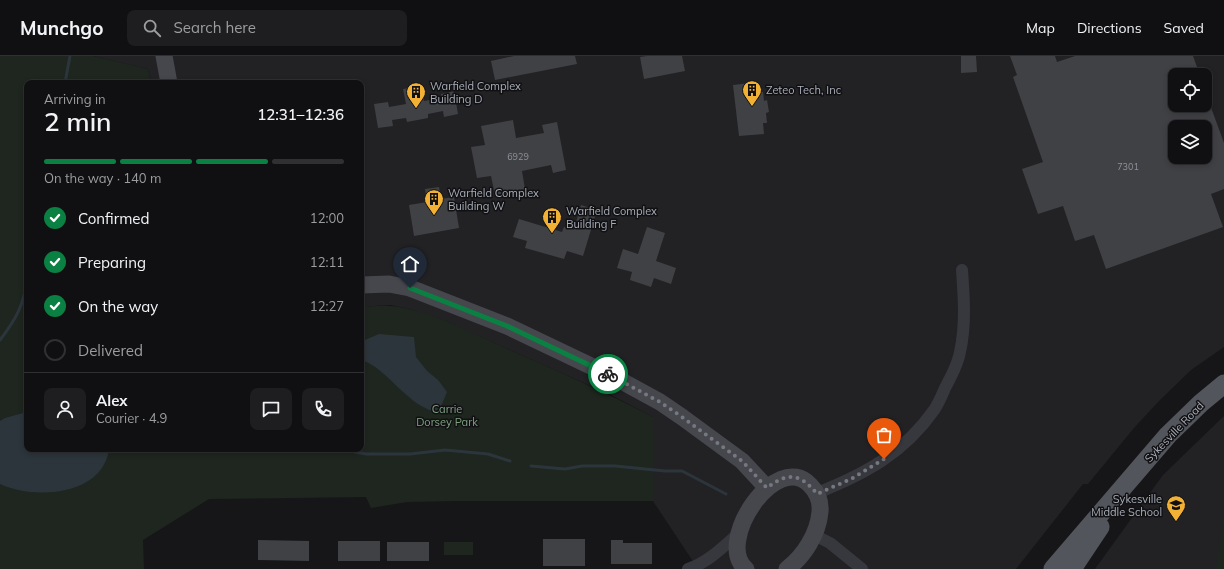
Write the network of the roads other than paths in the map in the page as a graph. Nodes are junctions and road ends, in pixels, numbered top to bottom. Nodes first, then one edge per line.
1 (164, 56) edge
2 (168, 80) edge
3 (962, 270) dead end
4 (364, 285) edge
5 (1224, 384) edge
6 (1127, 484) junction
7 (767, 488) junction
8 (817, 494) junction
9 (740, 532) junction
10 (814, 534) junction
11 (741, 565) edge
12 (688, 569) edge
13 (787, 569) edge
14 (862, 569) edge
15 (1053, 569) edge
16 (1072, 569) edge

1 - 2 street
3 - 8 street
4 - 7 street
5 - 6 main road, Sykesville Road
6 - 15 main road, Sykesville Road
6 - 16 main road, Sykesville Road
7 - 8 street
7 - 9 street
8 - 10 street
9 - 11 street
9 - 12 street
10 - 13 street
10 - 14 street

